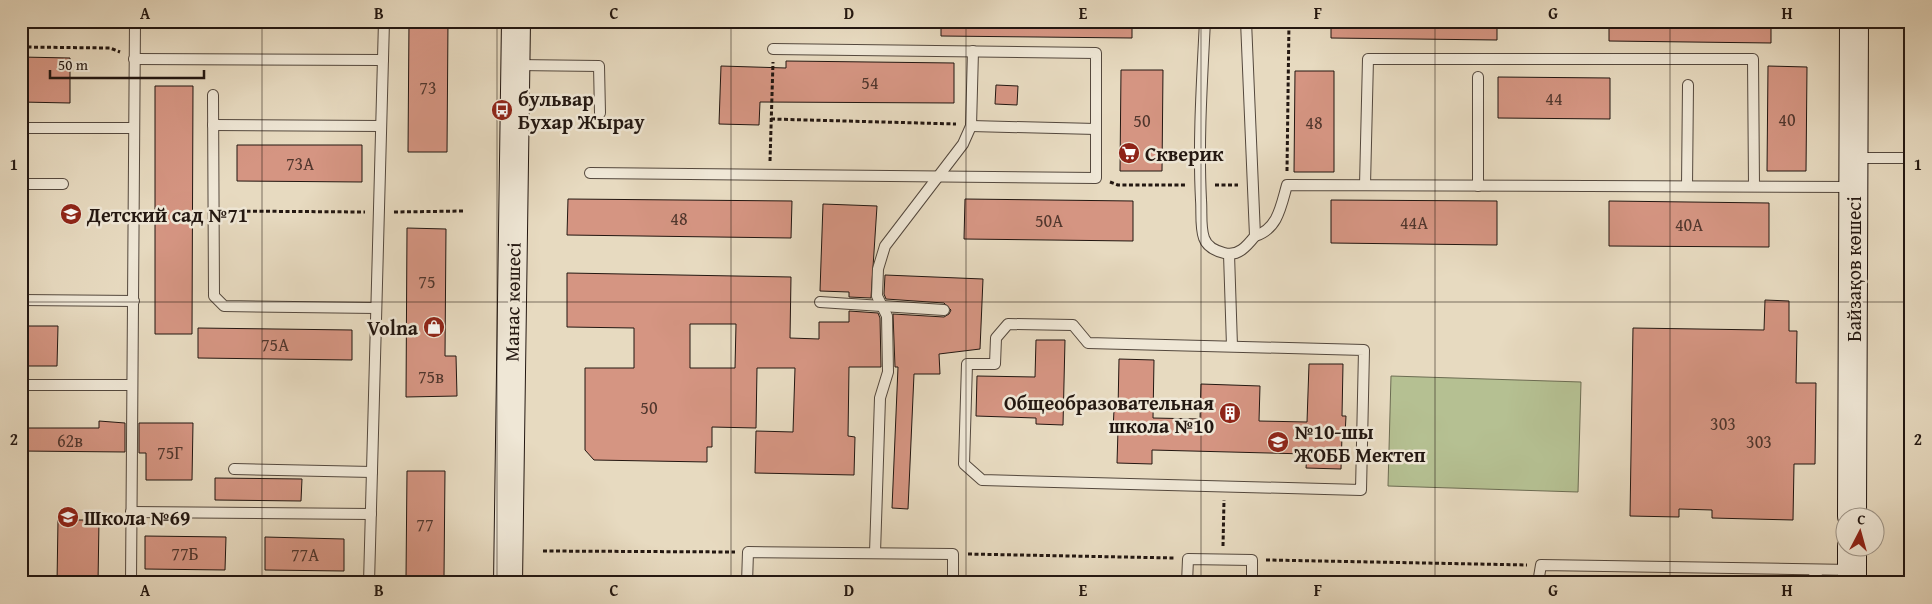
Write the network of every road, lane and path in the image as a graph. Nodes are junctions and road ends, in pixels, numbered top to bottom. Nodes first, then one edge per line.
1 (135, 21) edge
2 (384, 21) edge
3 (516, 21) edge
4 (1205, 21) edge
5 (1246, 21) edge
6 (1289, 21) edge
7 (1854, 21) edge
8 (21, 47) edge
9 (773, 49) joint
10 (973, 51) junction
11 (134, 59) junction
12 (383, 60) junction
13 (516, 65) junction
14 (1478, 77) dead end
15 (1688, 85) dead end
16 (213, 95) dead end
17 (600, 113) dead end
18 (771, 118) junction
19 (213, 125) junction
20 (381, 126) junction
21 (971, 126) junction
22 (21, 128) edge
23 (134, 128) junction
24 (1096, 129) junction
25 (1853, 158) junction
26 (1911, 158) edge
27 (590, 173) dead end
28 (770, 175) junction
29 (939, 177) junction
30 (21, 184) edge
31 (63, 184) dead end
32 (1365, 185) junction
33 (1287, 186) junction
34 (1478, 186) junction
35 (1687, 186) junction
36 (1754, 186) junction
37 (1853, 187) junction
38 (213, 212) junction
39 (378, 212) junction
40 (465, 212) dead end
41 (1255, 236) junction
42 (1229, 254) junction
43 (21, 300) edge
44 (134, 301) junction
45 (820, 302) dead end
46 (882, 306) junction
47 (376, 308) junction
48 (944, 310) dead end
49 (1232, 346) junction
50 (21, 385) edge
51 (132, 385) junction
52 (234, 469) dead end
53 (372, 472) junction
54 (1224, 486) junction
55 (1852, 506) edge
56 (131, 512) junction
57 (371, 514) junction
58 (543, 551) dead end
59 (748, 552) junction
60 (875, 553) junction
61 (953, 554) junction
62 (1188, 559) junction
63 (1222, 559) junction
64 (1252, 560) junction
65 (1541, 565) junction
66 (1852, 567) edge
67 (1819, 570) junction
68 (131, 583) edge
69 (369, 583) edge
70 (508, 583) edge
71 (747, 583) edge
72 (953, 583) edge
73 (1187, 583) edge
74 (1252, 583) edge
75 (1538, 583) edge
76 (1809, 583) edge

1 - 11 lane
2 - 12 lane
3 - 13 street, Манас көшесі
4 - 42 lane
5 - 41 lane
6 - 33 path
7 - 25 street, Байзақов көшесі
8 - 11 path
9 - 10 lane
9 - 18 path
10 - 21 lane
10 - 24 lane
11 - 12 lane
11 - 23 lane
12 - 20 lane
13 - 17 lane
13 - 70 street, Манас көшесі
14 - 34 lane
15 - 35 lane
16 - 19 lane
18 - 21 path
18 - 28 path
19 - 20 lane
19 - 38 lane
20 - 39 lane
21 - 24 lane
21 - 29 lane
22 - 23 lane
23 - 44 lane
24 - 29 lane
25 - 26 lane
25 - 37 street, Байзақов көшесі
27 - 28 lane
28 - 29 lane
29 - 46 lane
30 - 31 lane
32 - 33 lane
32 - 34 lane
32 - 36 lane
33 - 41 lane
34 - 35 lane
35 - 36 lane
36 - 37 lane
37 - 55 street, Байзақов көшесі
38 - 39 path
38 - 47 lane
39 - 40 path
39 - 47 lane
41 - 42 lane
42 - 49 lane
43 - 44 lane
44 - 51 lane
45 - 46 lane
46 - 48 lane
46 - 60 lane
47 - 53 lane
49 - 54 lane
49 - 54 lane
50 - 51 lane
51 - 56 lane
52 - 53 lane
53 - 57 lane
54 - 63 path
56 - 57 lane
56 - 68 lane
57 - 69 lane
58 - 59 path
59 - 60 lane
59 - 71 lane
60 - 61 lane
61 - 62 path
61 - 72 lane
62 - 63 lane
62 - 73 lane
63 - 64 lane
64 - 65 path
64 - 74 lane
65 - 67 lane
65 - 75 lane
66 - 67 lane
67 - 76 lane

